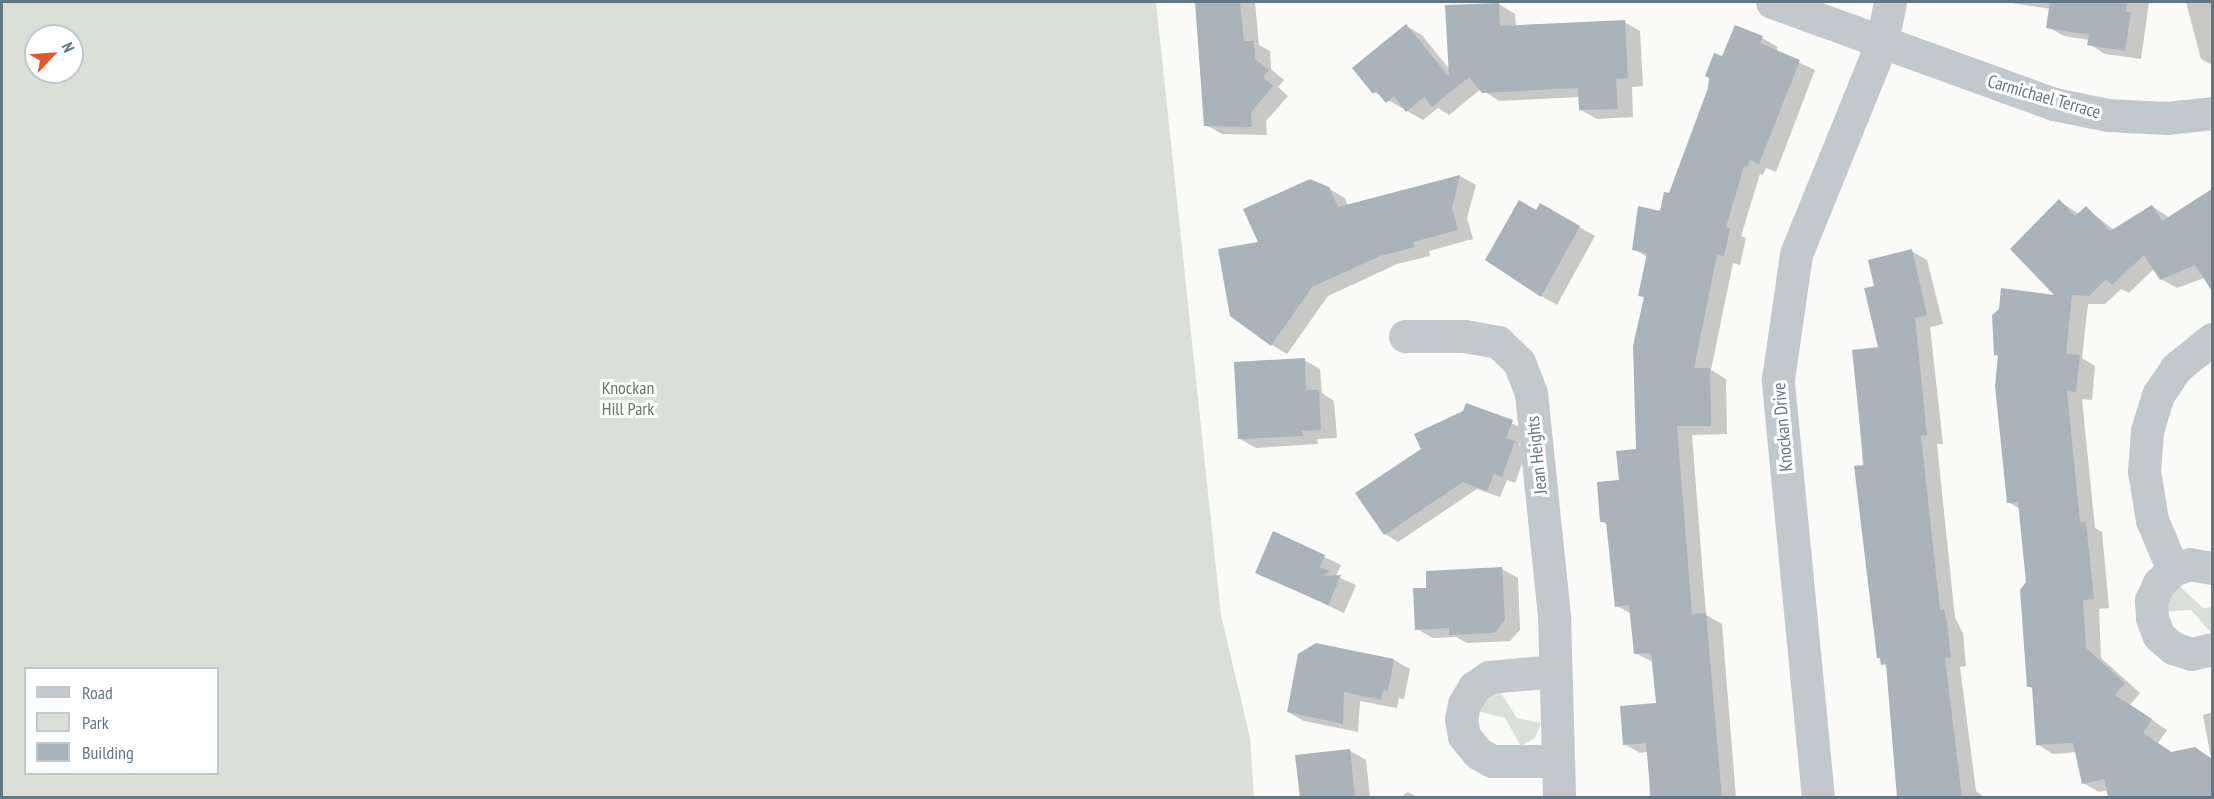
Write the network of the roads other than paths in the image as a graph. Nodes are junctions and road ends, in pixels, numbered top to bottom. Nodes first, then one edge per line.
1 (1772, 2) edge
2 (1890, 2) edge
3 (1882, 42) junction
4 (2212, 113) edge
5 (1405, 336) dead end
6 (2212, 339) edge
7 (2212, 568) edge
8 (2173, 570) junction
9 (2212, 649) edge
10 (1555, 671) junction
11 (1557, 761) junction
12 (1559, 798) edge
13 (1818, 798) edge

1 - 3 street, Carmichael Terrace
2 - 3 street, Knockan Drive
3 - 4 street, Carmichael Terrace
3 - 13 street, Knockan Drive
5 - 10 street, Jean Heights
6 - 8 street
7 - 8 street
8 - 9 street
10 - 11 street, Jean Heights
10 - 11 street
11 - 12 street, Jean Heights

